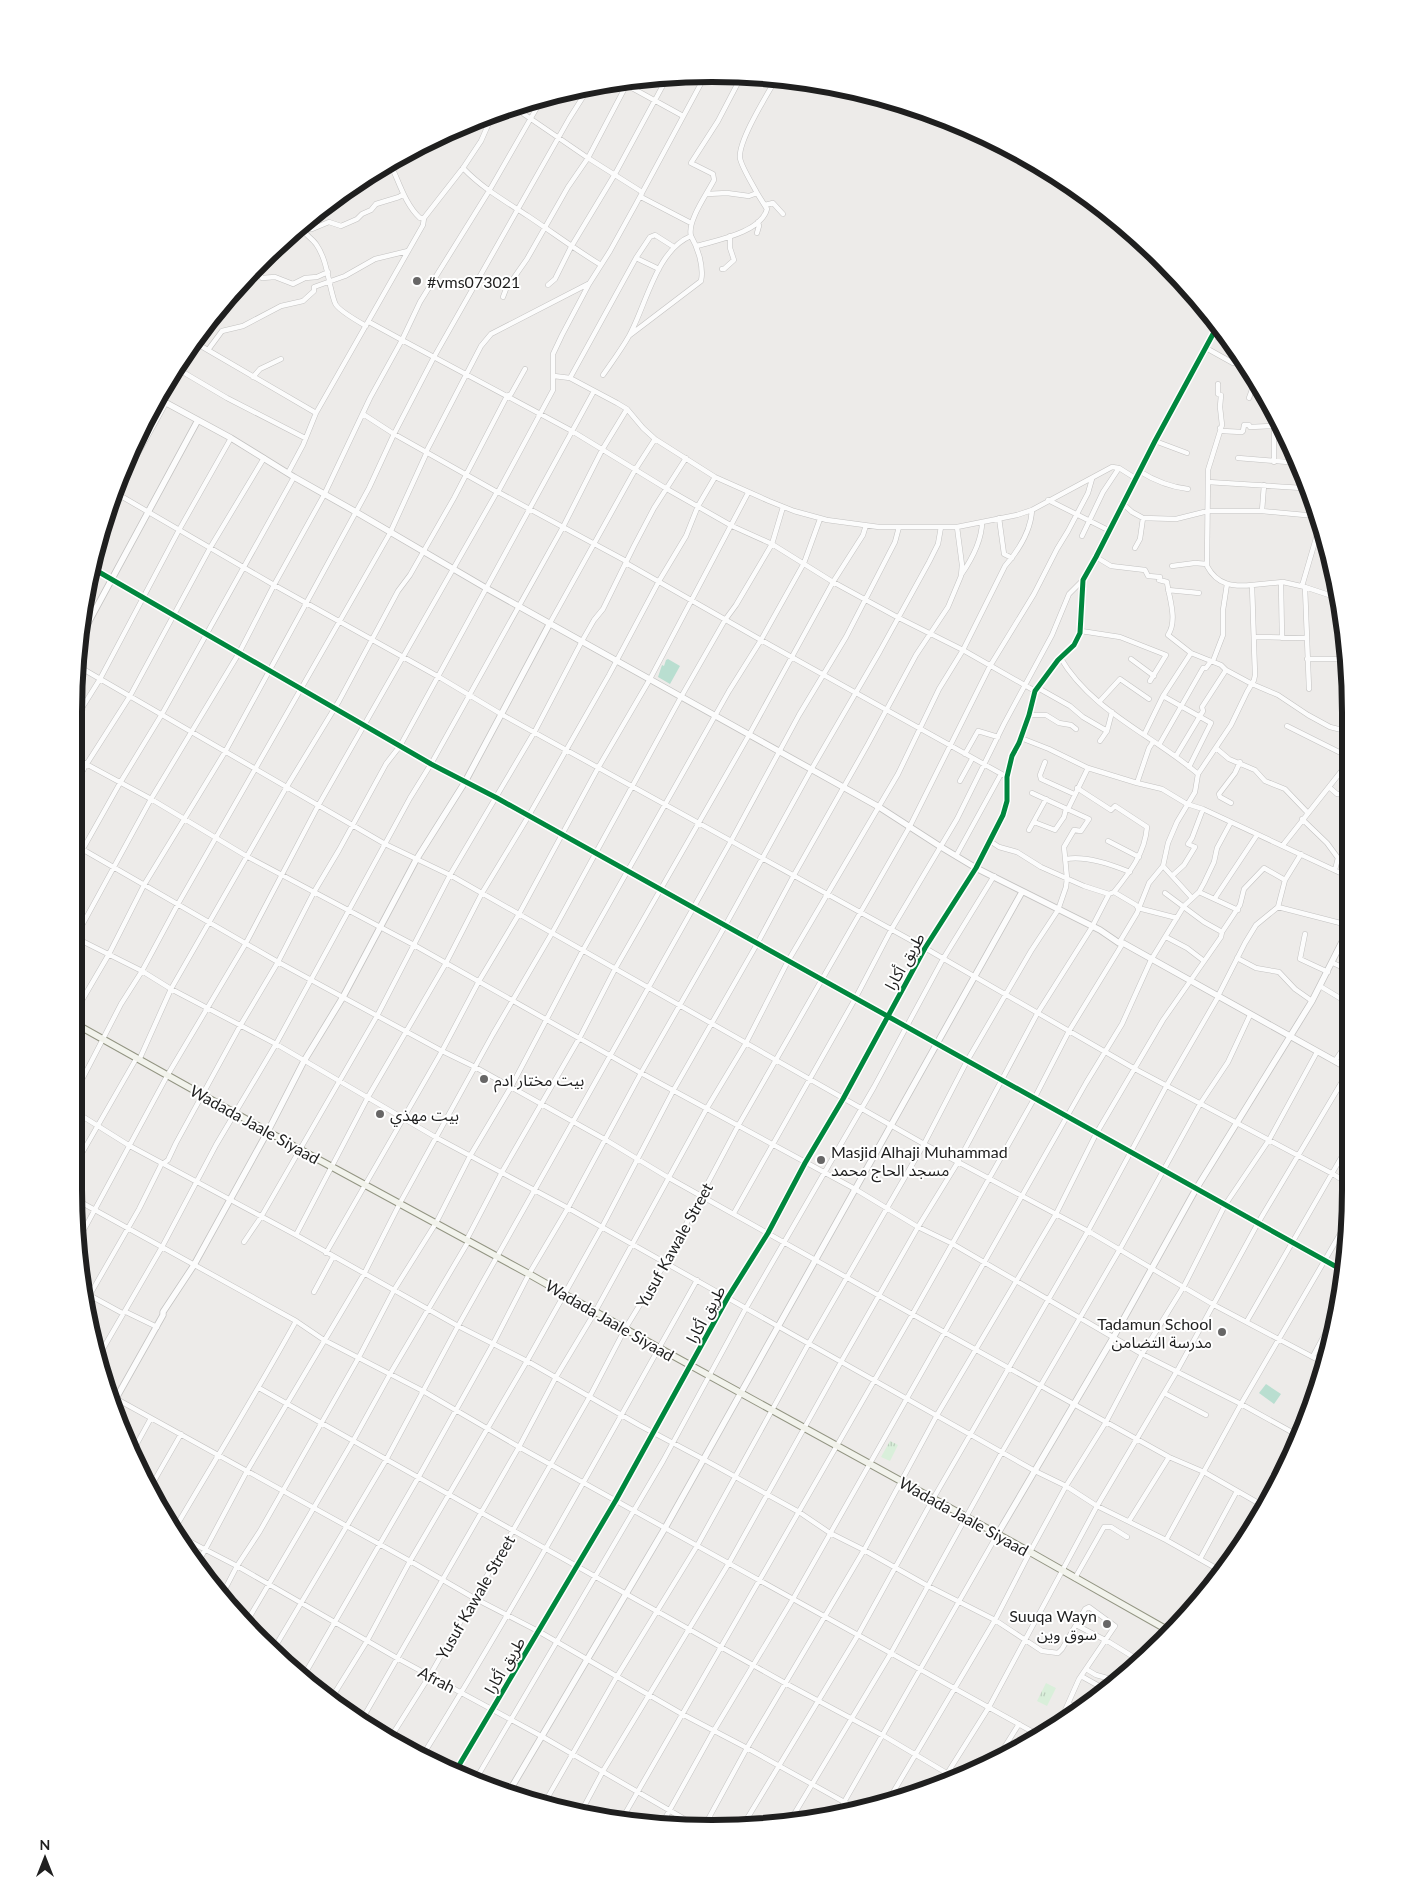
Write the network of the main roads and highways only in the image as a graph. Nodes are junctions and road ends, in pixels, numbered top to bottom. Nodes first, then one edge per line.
1 (83, 1028) edge
2 (1165, 1629) edge

1 - 2 main road, Wadada Jaale Siyaad

